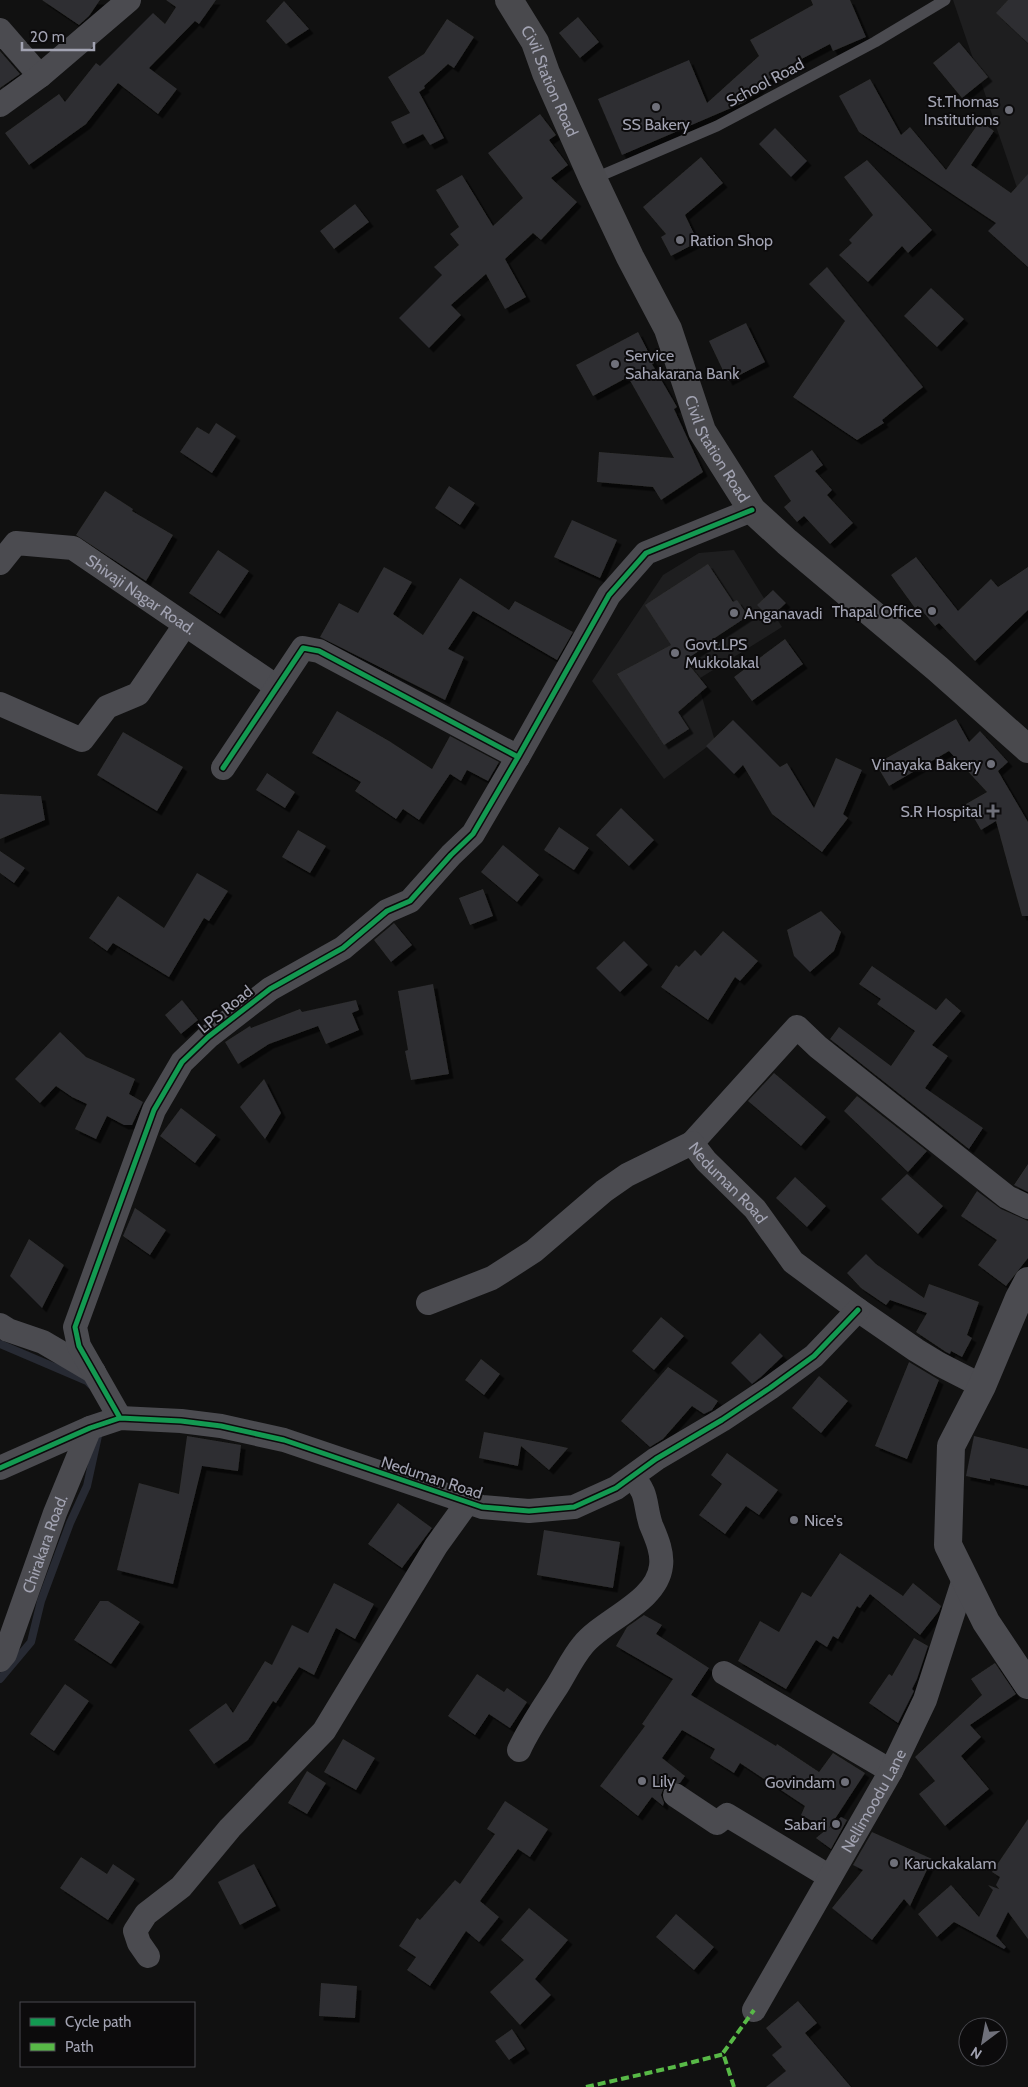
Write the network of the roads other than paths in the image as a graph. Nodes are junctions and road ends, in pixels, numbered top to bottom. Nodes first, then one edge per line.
1 (129, 0) edge
2 (508, 0) edge
3 (945, 0) edge
4 (0, 30) edge
5 (40, 76) junction
6 (0, 105) edge
7 (593, 179) junction
8 (752, 510) junction
9 (0, 564) edge
10 (185, 625) junction
11 (277, 687) junction
12 (0, 704) edge
13 (1028, 749) edge
14 (518, 757) junction
15 (223, 768) dead end
16 (692, 1143) junction
17 (1028, 1207) edge
18 (1028, 1281) edge
19 (428, 1303) dead end
20 (858, 1310) junction
21 (0, 1325) edge
22 (94, 1372) junction
23 (982, 1386) junction
24 (120, 1418) junction
25 (90, 1428) junction
26 (0, 1468) edge
27 (632, 1477) junction
28 (467, 1503) junction
29 (964, 1578) junction
30 (0, 1660) edge
31 (724, 1673) dead end
32 (1028, 1685) edge
33 (519, 1750) dead end
34 (891, 1771) junction
35 (675, 1795) dead end
36 (830, 1877) junction
37 (148, 1956) dead end
38 (754, 2010) dead end

1 - 5 street
2 - 7 main road, Civil Station Road
3 - 7 lane, School Road
4 - 5 street
5 - 6 street
7 - 8 main road, Civil Station Road
8 - 13 main road, Civil Station Road
8 - 14 street, LPS Road
9 - 10 street, Shivaji Nagar Road.
10 - 11 street, Shivaji Nagar Road.
10 - 12 street
11 - 14 street
11 - 15 street
14 - 22 street, LPS Road
16 - 17 street
16 - 19 street, Neduman Road
16 - 20 street, Neduman Road
18 - 23 street
20 - 23 street, Neduman Road
20 - 27 street, Neduman Road
21 - 22 street
22 - 24 street, LPS Road
23 - 29 street
24 - 25 street
24 - 28 street, Neduman Road
25 - 26 street
25 - 30 street, Chirakara Road.
27 - 28 street, Neduman Road
27 - 33 street
28 - 37 street
29 - 32 street
29 - 34 street, Nellimoodu Lane
31 - 34 street
34 - 36 street, Nellimoodu Lane
35 - 36 street
36 - 38 street, Nellimoodu Lane

